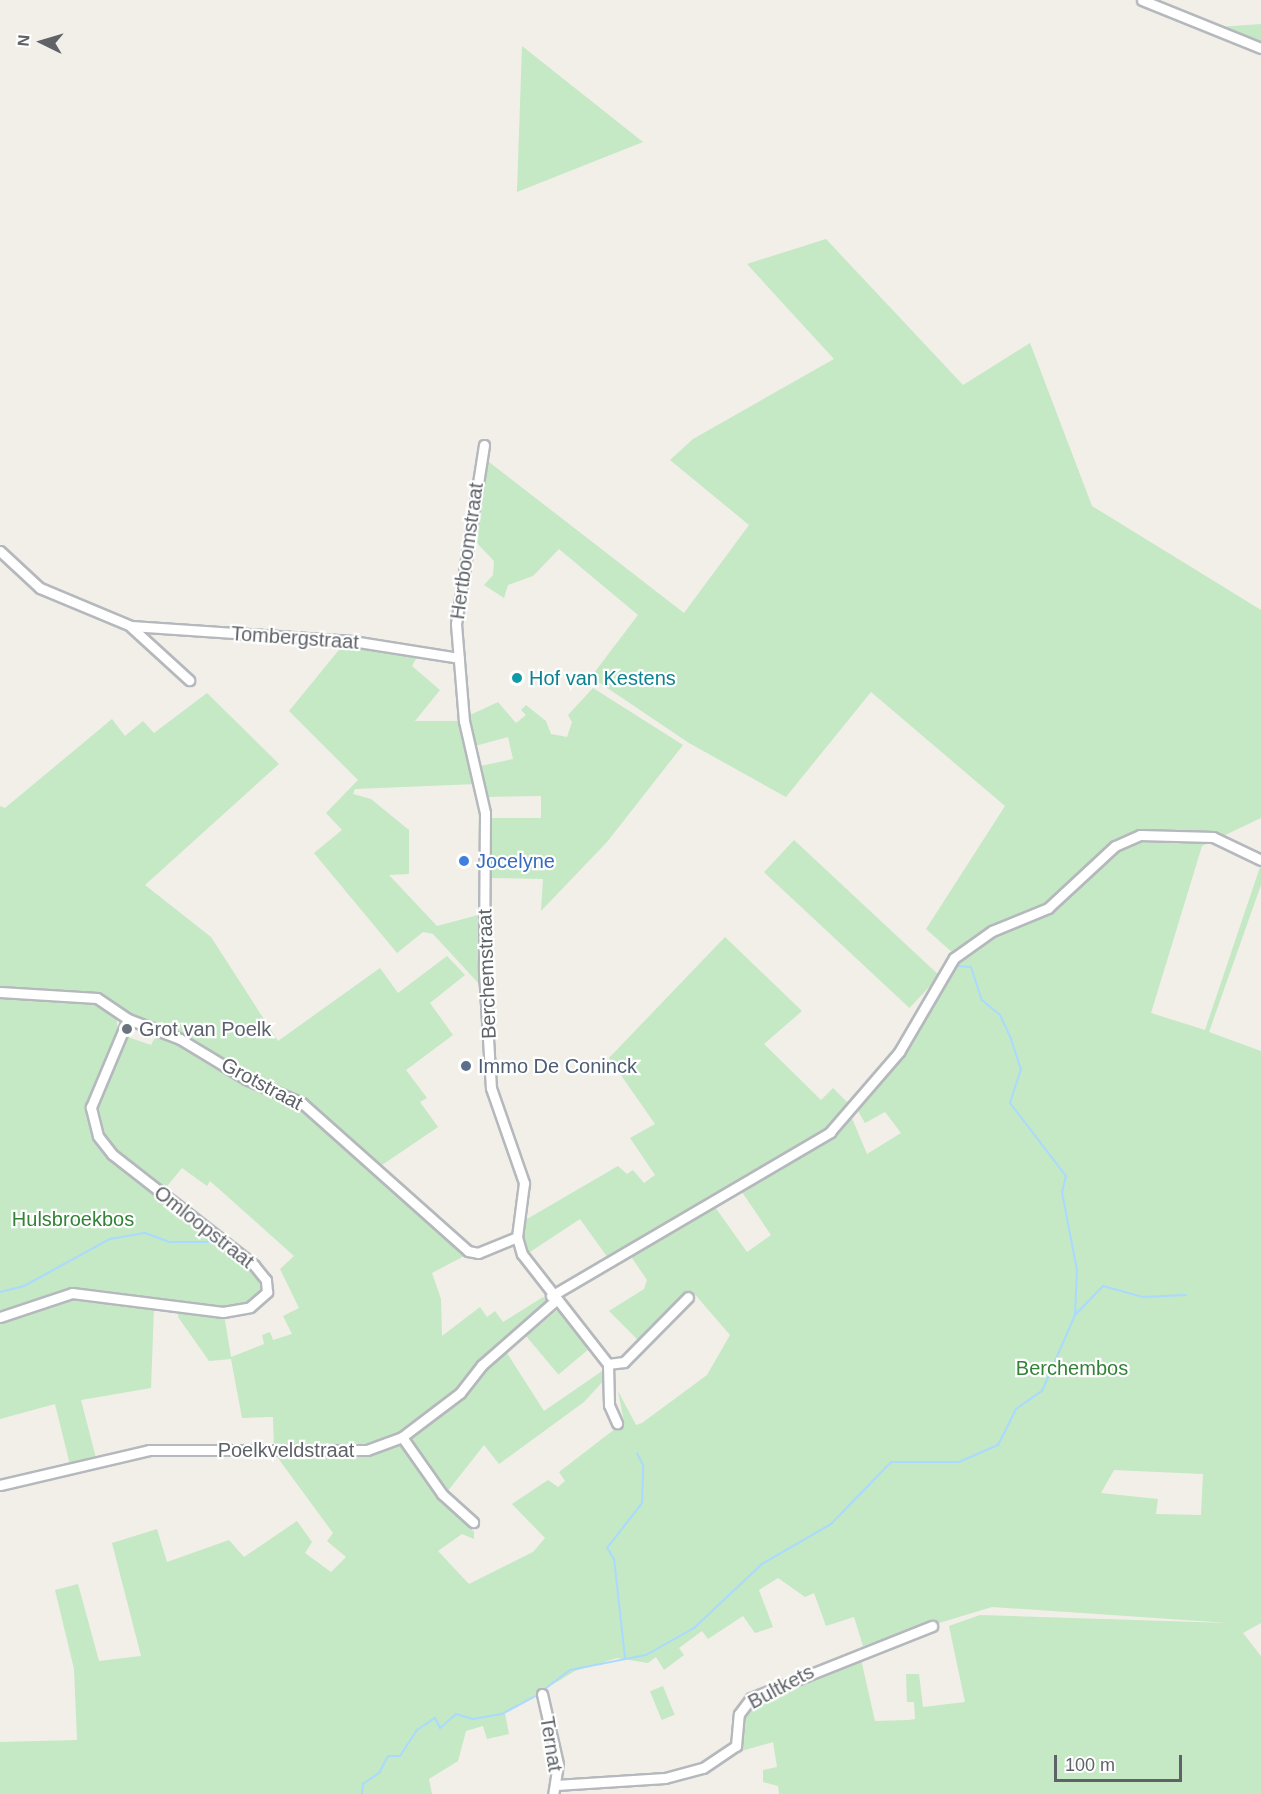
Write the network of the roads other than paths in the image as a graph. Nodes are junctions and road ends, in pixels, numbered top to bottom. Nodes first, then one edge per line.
1 (1142, 0) edge
2 (1261, 48) edge
3 (484, 445) dead end
4 (0, 551) edge
5 (131, 626) junction
6 (459, 658) junction
7 (189, 680) dead end
8 (1261, 860) edge
9 (0, 992) edge
10 (128, 1019) junction
11 (518, 1236) junction
12 (688, 1297) dead end
13 (554, 1298) junction
14 (0, 1317) edge
15 (608, 1364) junction
16 (617, 1423) dead end
17 (402, 1437) junction
18 (0, 1485) edge
19 (473, 1522) dead end
20 (932, 1626) dead end
21 (542, 1694) dead end
22 (554, 1790) edge

1 - 2 street
3 - 6 street, Hertboomstraat
4 - 5 street, Tombergstraat
5 - 6 street, Tombergstraat
5 - 7 street, Tombergstraat
6 - 11 street, Berchemstraat
8 - 13 street
9 - 10 street, Grotstraat
10 - 11 street, Grotstraat
10 - 14 street, Omloopstraat
11 - 13 street
12 - 15 street
13 - 15 street
13 - 17 street, Poelkveldstraat
15 - 16 street
17 - 18 street, Poelkveldstraat
17 - 19 street
20 - 22 street, Bultkets
21 - 22 street, Ternat

